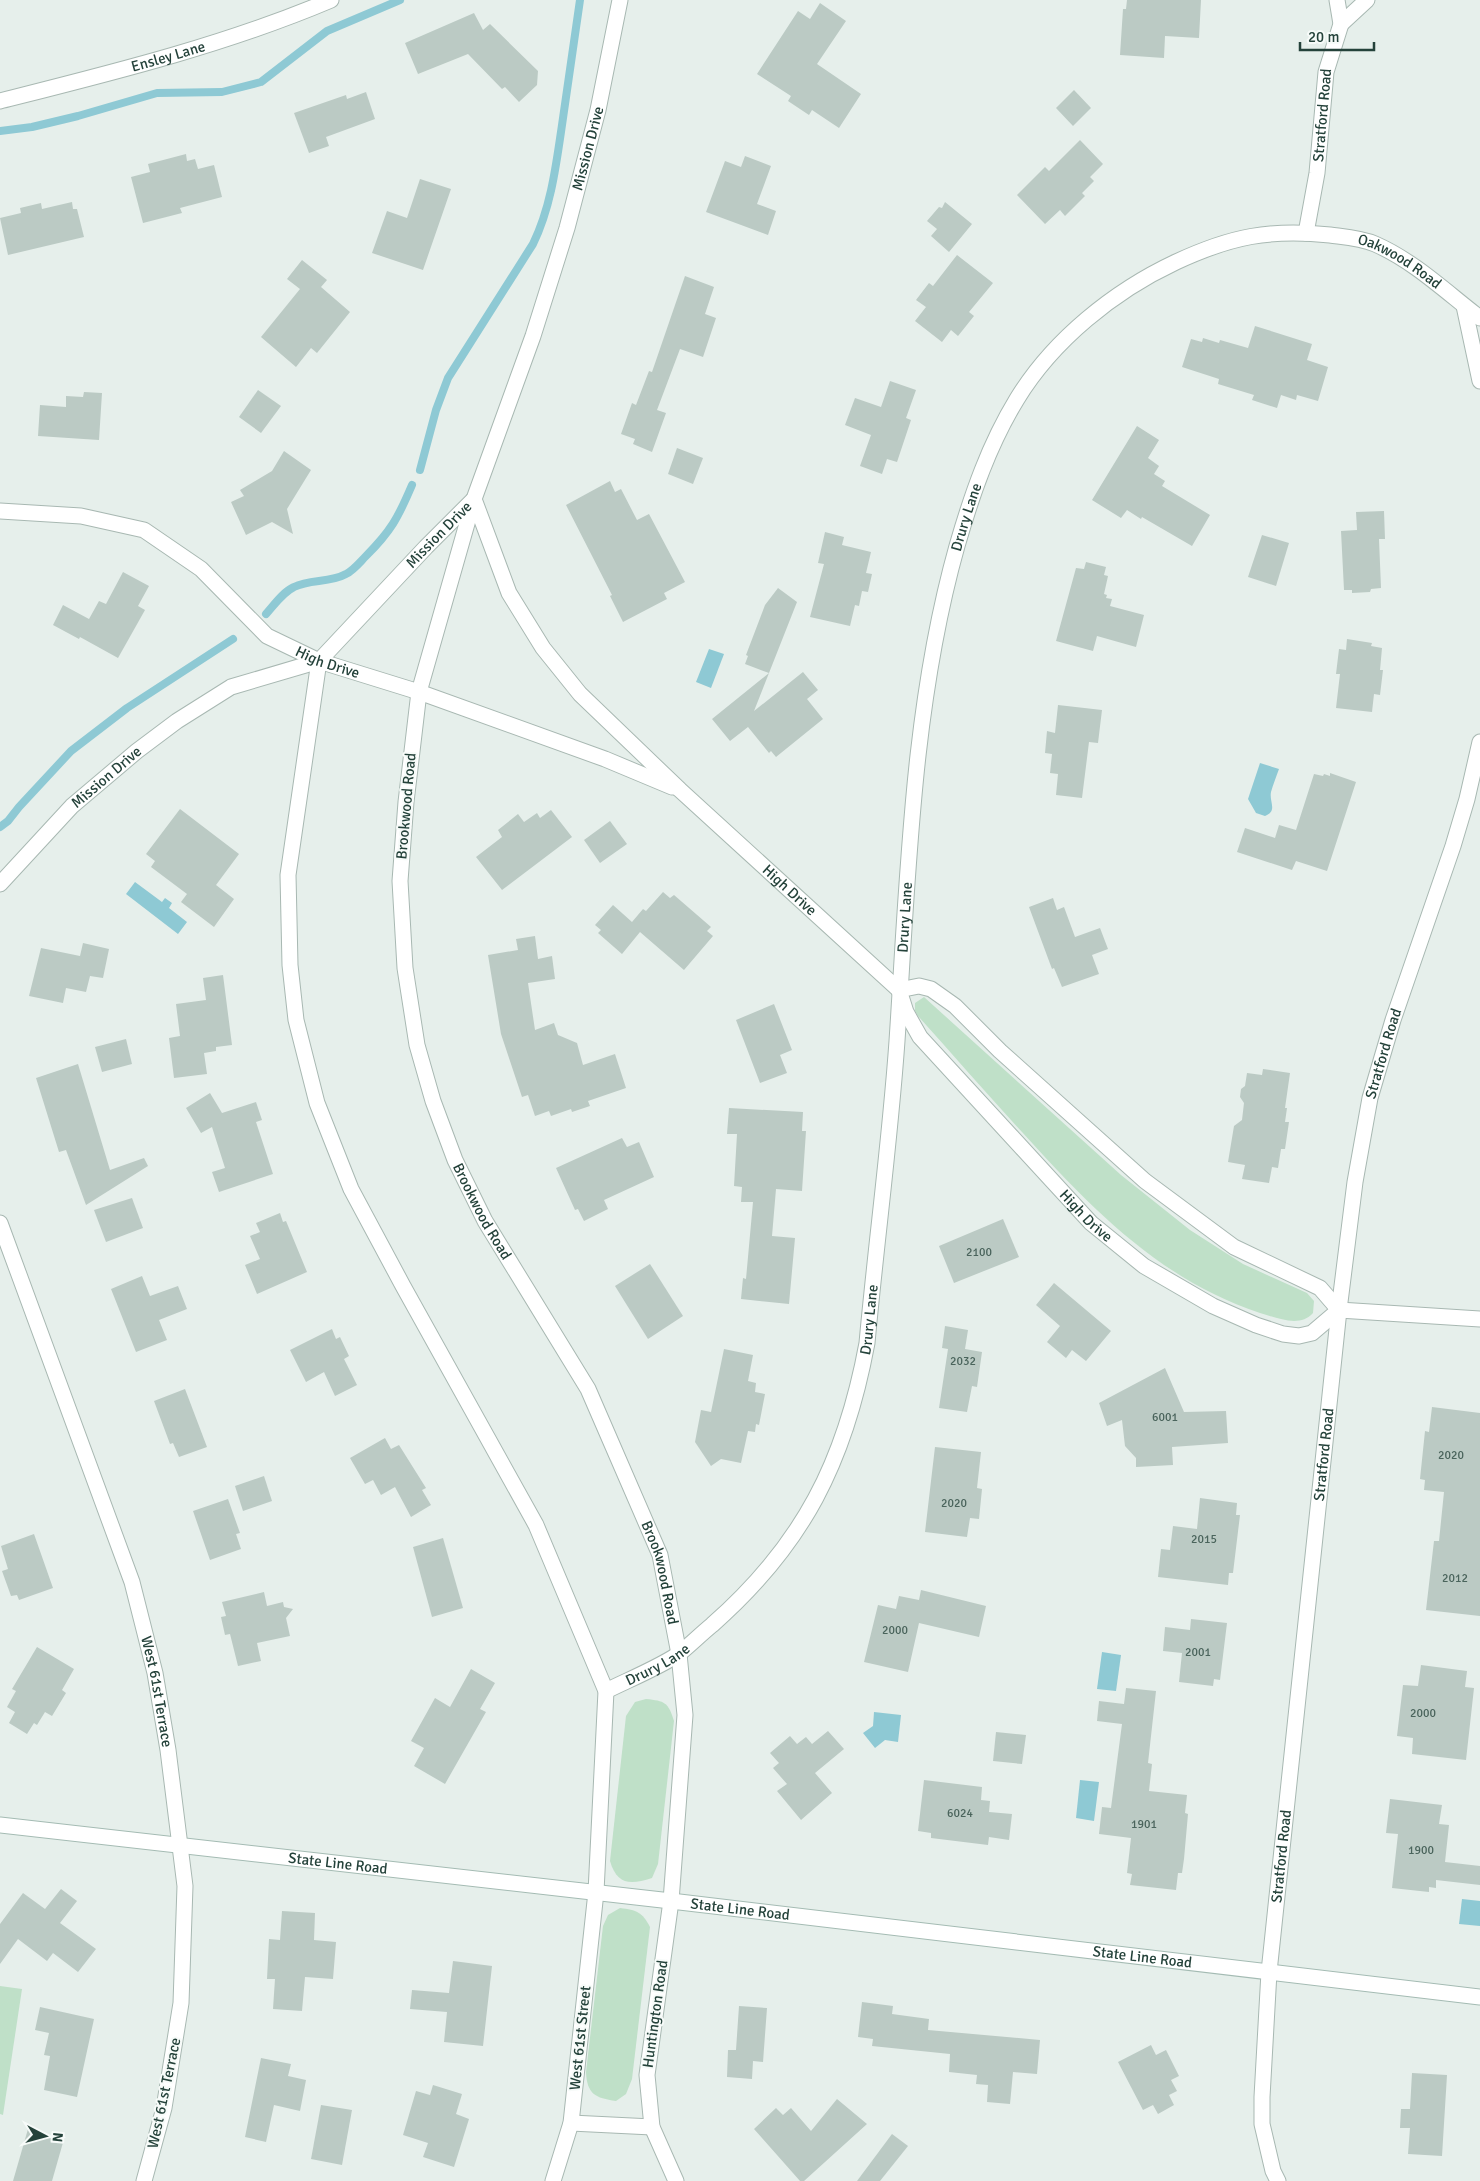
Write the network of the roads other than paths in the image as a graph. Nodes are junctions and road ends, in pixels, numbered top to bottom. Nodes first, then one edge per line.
1 (331, 0) edge
2 (620, 0) edge
3 (1337, 0) edge
4 (1367, 0) edge
5 (1341, 24) junction
6 (0, 101) edge
7 (1306, 233) junction
8 (1464, 306) junction
9 (1480, 318) edge
10 (1480, 381) edge
11 (474, 499) junction
12 (0, 511) edge
13 (319, 661) junction
14 (419, 692) junction
15 (1480, 742) edge
16 (680, 790) junction
17 (0, 884) edge
18 (899, 990) junction
19 (0, 1224) edge
20 (1339, 1310) junction
21 (1480, 1319) edge
22 (679, 1654) junction
23 (606, 1691) junction
24 (0, 1825) edge
25 (179, 1845) junction
26 (596, 1892) junction
27 (671, 1901) junction
28 (1269, 1972) junction
29 (1480, 1997) edge
30 (571, 2123) junction
31 (652, 2127) junction
32 (144, 2181) edge
33 (553, 2181) edge
34 (676, 2181) edge
35 (1278, 2181) edge

1 - 6 street, Ensley Lane
2 - 11 street, Mission Drive
3 - 5 street, Stratford Road
4 - 5 street
5 - 7 street, Stratford Road
7 - 8 street, Oakwood Road
7 - 18 street, Drury Lane
8 - 9 street, Oakwood Road
8 - 10 street
11 - 13 street, Mission Drive
11 - 14 street, Brookwood Road
11 - 16 street, High Drive
12 - 13 street, High Drive
13 - 14 street, High Drive
13 - 17 street, Mission Drive
13 - 23 street
14 - 16 street, High Drive
14 - 22 street, Brookwood Road
15 - 20 street, Stratford Road
16 - 18 street, High Drive
18 - 20 street
18 - 20 street, High Drive
18 - 22 street, Drury Lane
19 - 25 street, West 61st Terrace
20 - 21 street
20 - 28 street, Stratford Road
22 - 23 street, Drury Lane
22 - 27 street, Brookwood Road
23 - 26 street
24 - 25 street, State Line Road
25 - 26 street, State Line Road
25 - 32 street, West 61st Terrace
26 - 27 street, State Line Road
26 - 30 street, West 61st Street
27 - 28 street, State Line Road
27 - 31 street, Huntington Road
28 - 29 street, State Line Road
28 - 35 street, Stratford Road
30 - 31 street
30 - 33 street, West 61st Street
31 - 34 street, Huntington Road

